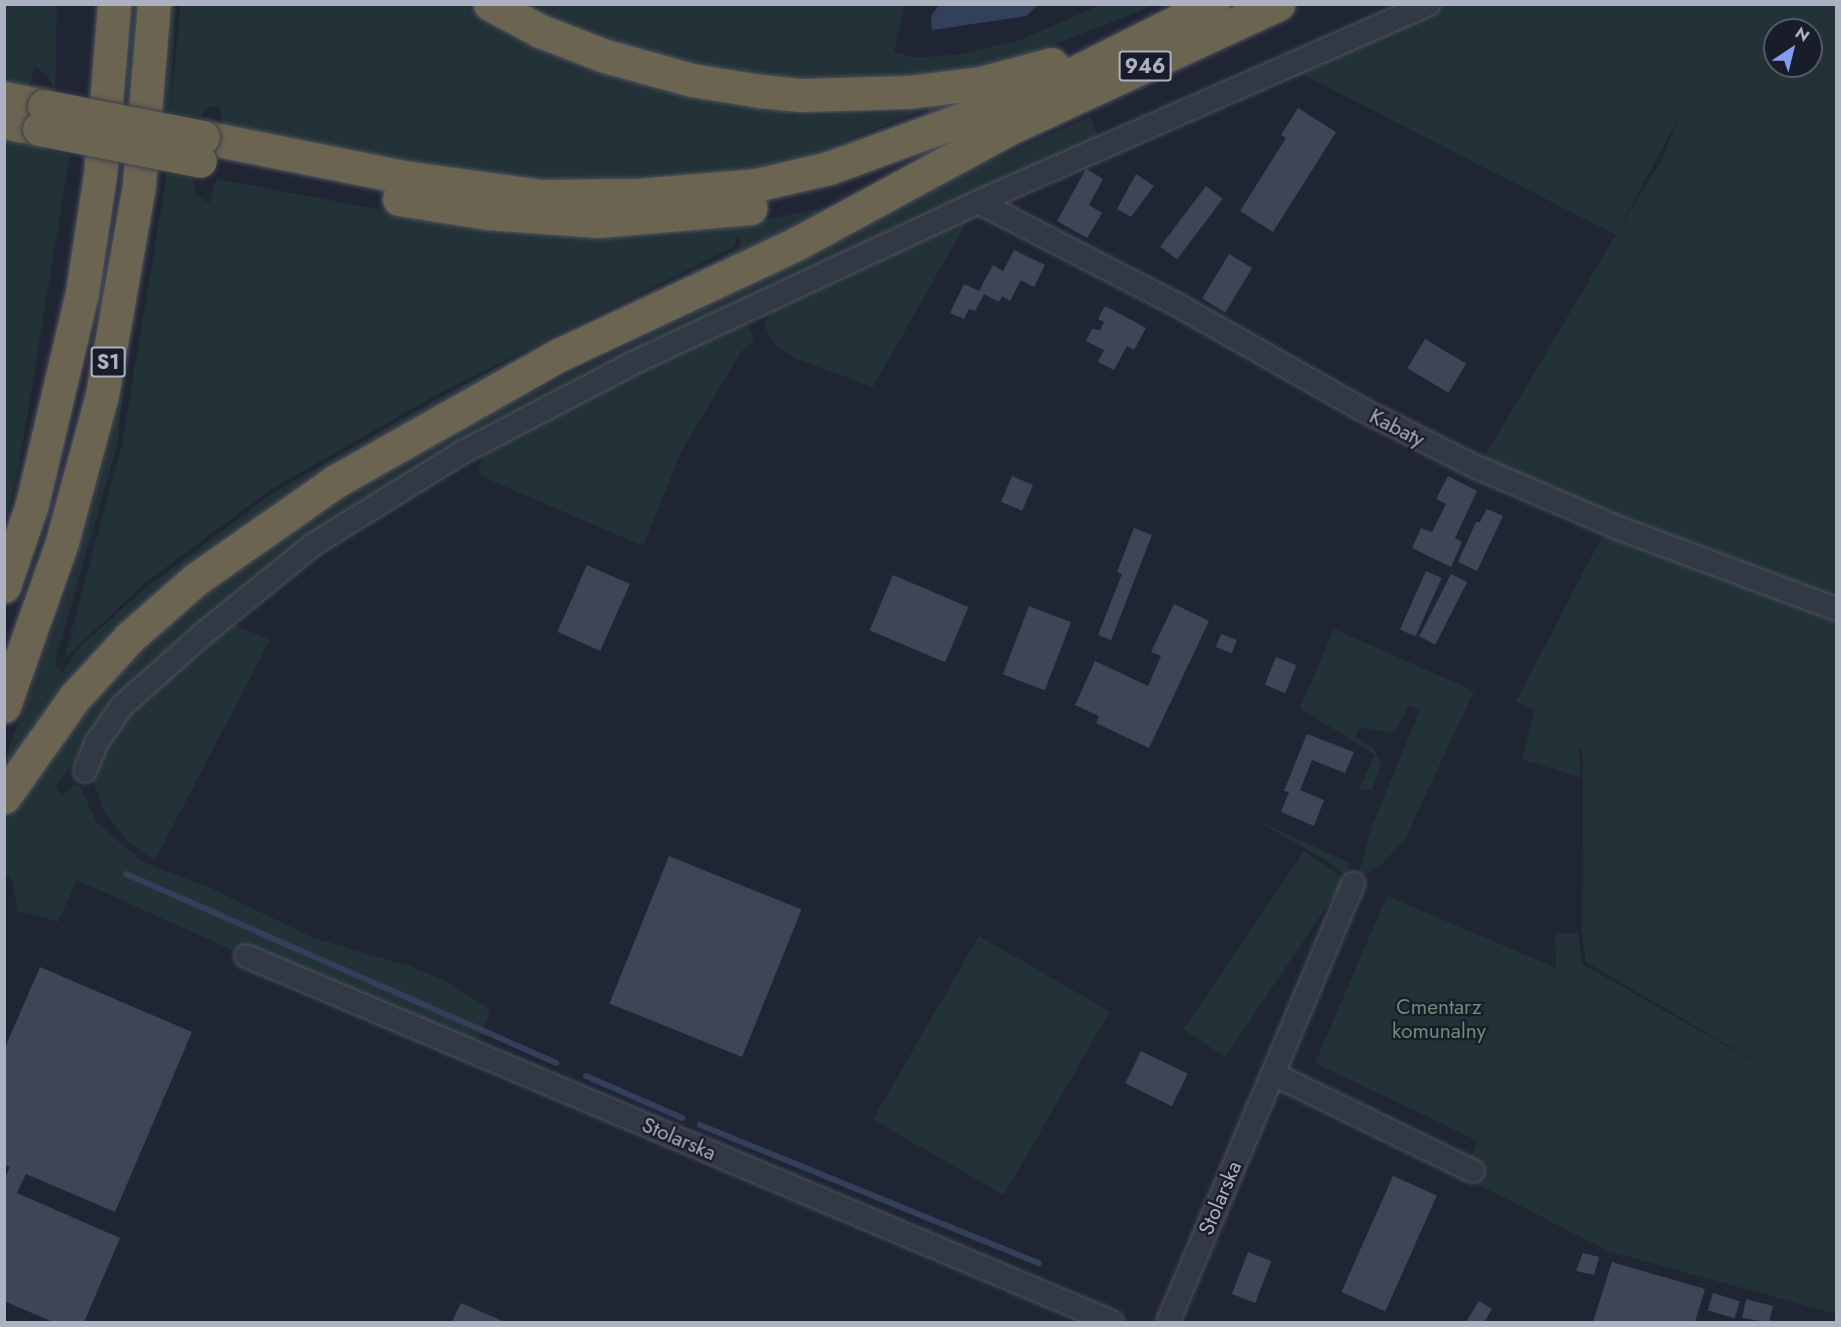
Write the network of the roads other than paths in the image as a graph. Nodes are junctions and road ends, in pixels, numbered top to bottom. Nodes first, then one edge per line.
1 (114, 4) edge
2 (154, 4) edge
3 (490, 4) edge
4 (1212, 4) edge
5 (1278, 4) edge
6 (1428, 4) edge
7 (1161, 27) junction
8 (4, 98) edge
9 (42, 118) junction
10 (4, 122) edge
11 (1012, 127) junction
12 (201, 149) junction
13 (978, 202) junction
14 (4, 586) edge
15 (1836, 609) edge
16 (4, 706) edge
17 (85, 771) dead end
18 (4, 797) edge
19 (1353, 883) dead end
20 (246, 956) dead end
21 (1273, 1074) junction
22 (1473, 1171) dead end
23 (1112, 1323) edge
24 (1168, 1323) edge

1 - 14 highway, S1
2 - 16 highway, S1
3 - 7 highway
4 - 7 highway, 946
5 - 11 highway, 946
6 - 13 street
7 - 12 highway
8 - 9 highway
9 - 10 highway
9 - 12 highway, bridge
11 - 12 highway
11 - 18 highway
13 - 15 street, Kabaty
13 - 17 street
19 - 21 street, Stolarska
20 - 23 street, Stolarska
21 - 22 street
21 - 24 street, Stolarska

